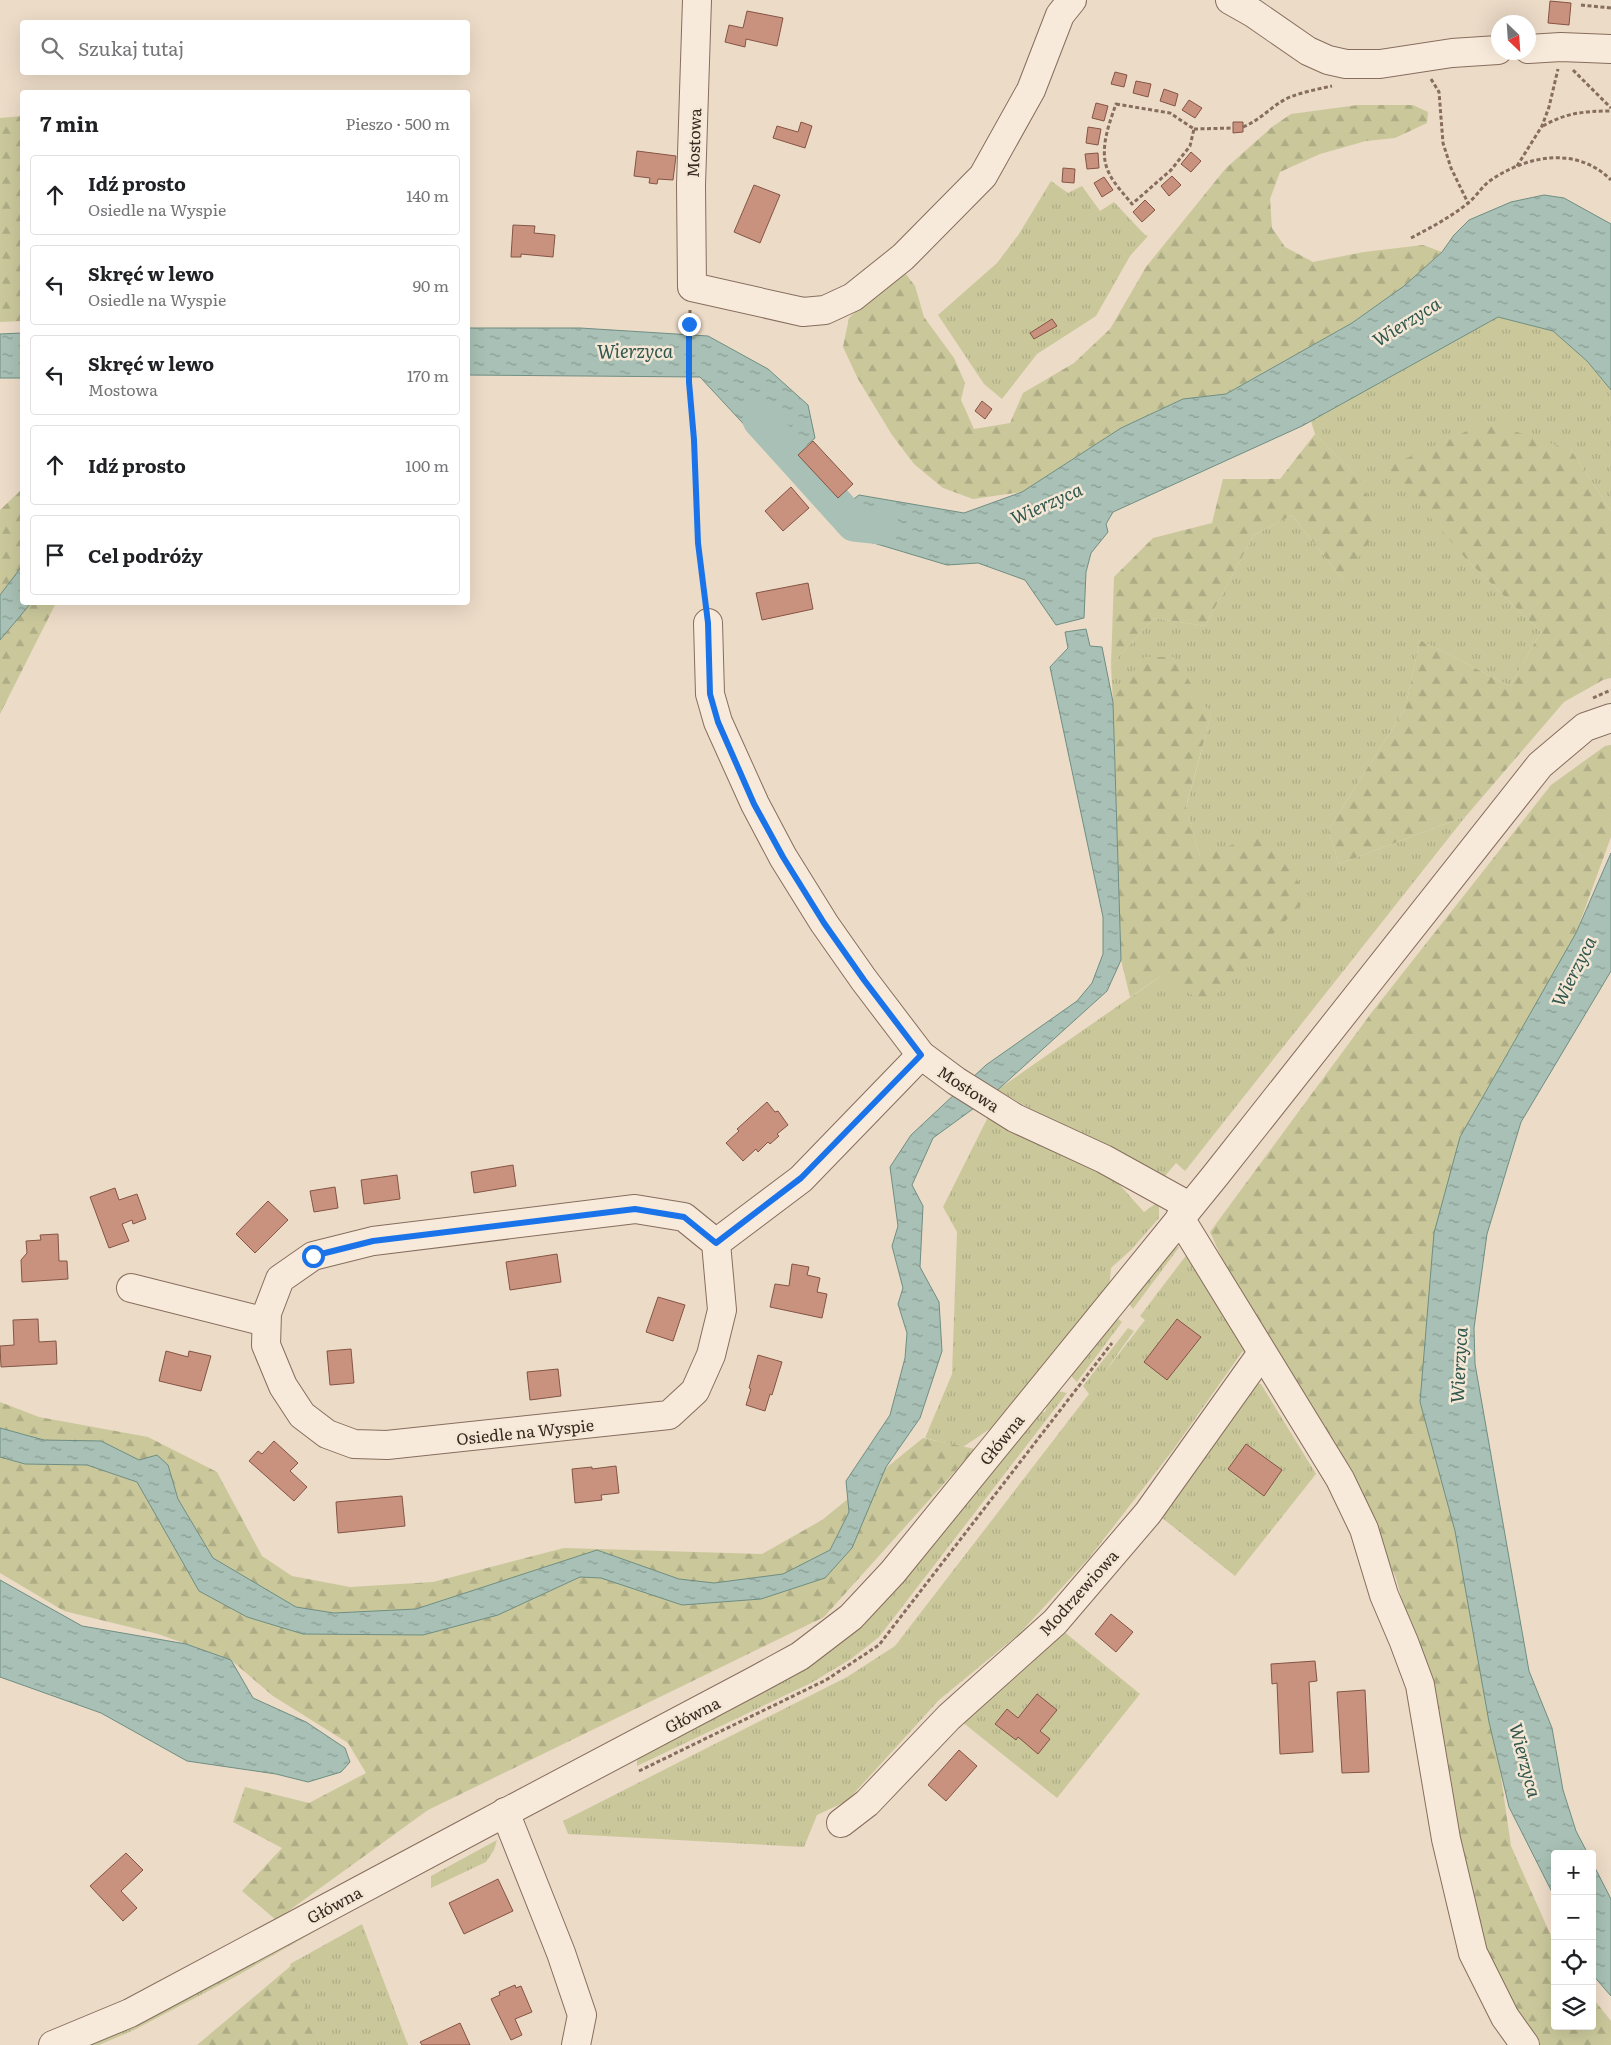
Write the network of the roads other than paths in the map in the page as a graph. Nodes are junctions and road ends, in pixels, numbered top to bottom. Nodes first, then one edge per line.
1 (697, 0) edge
2 (1072, 0) edge
3 (1230, 0) edge
4 (1491, 50) edge
5 (1536, 50) edge
6 (1611, 50) edge
7 (708, 623) road end
8 (1611, 718) edge
9 (921, 1055) junction
10 (1185, 1212) junction
11 (716, 1243) junction
12 (132, 1288) dead end
13 (266, 1322) junction
14 (1262, 1352) junction
15 (505, 1812) junction
16 (841, 1823) dead end
17 (53, 2045) edge
18 (576, 2045) edge
19 (1525, 2045) edge

1 - 2 street, Mostowa
3 - 4 street
5 - 6 street
7 - 9 street, Mostowa
8 - 10 street, Główna
9 - 10 street, Mostowa
9 - 11 street
10 - 14 street
10 - 15 street, Główna
11 - 13 street, Osiedle na Wyspie
11 - 13 street, Osiedle na Wyspie
12 - 13 street
14 - 16 street, Modrzewiowa
14 - 19 street
15 - 17 street, Główna
15 - 18 street

